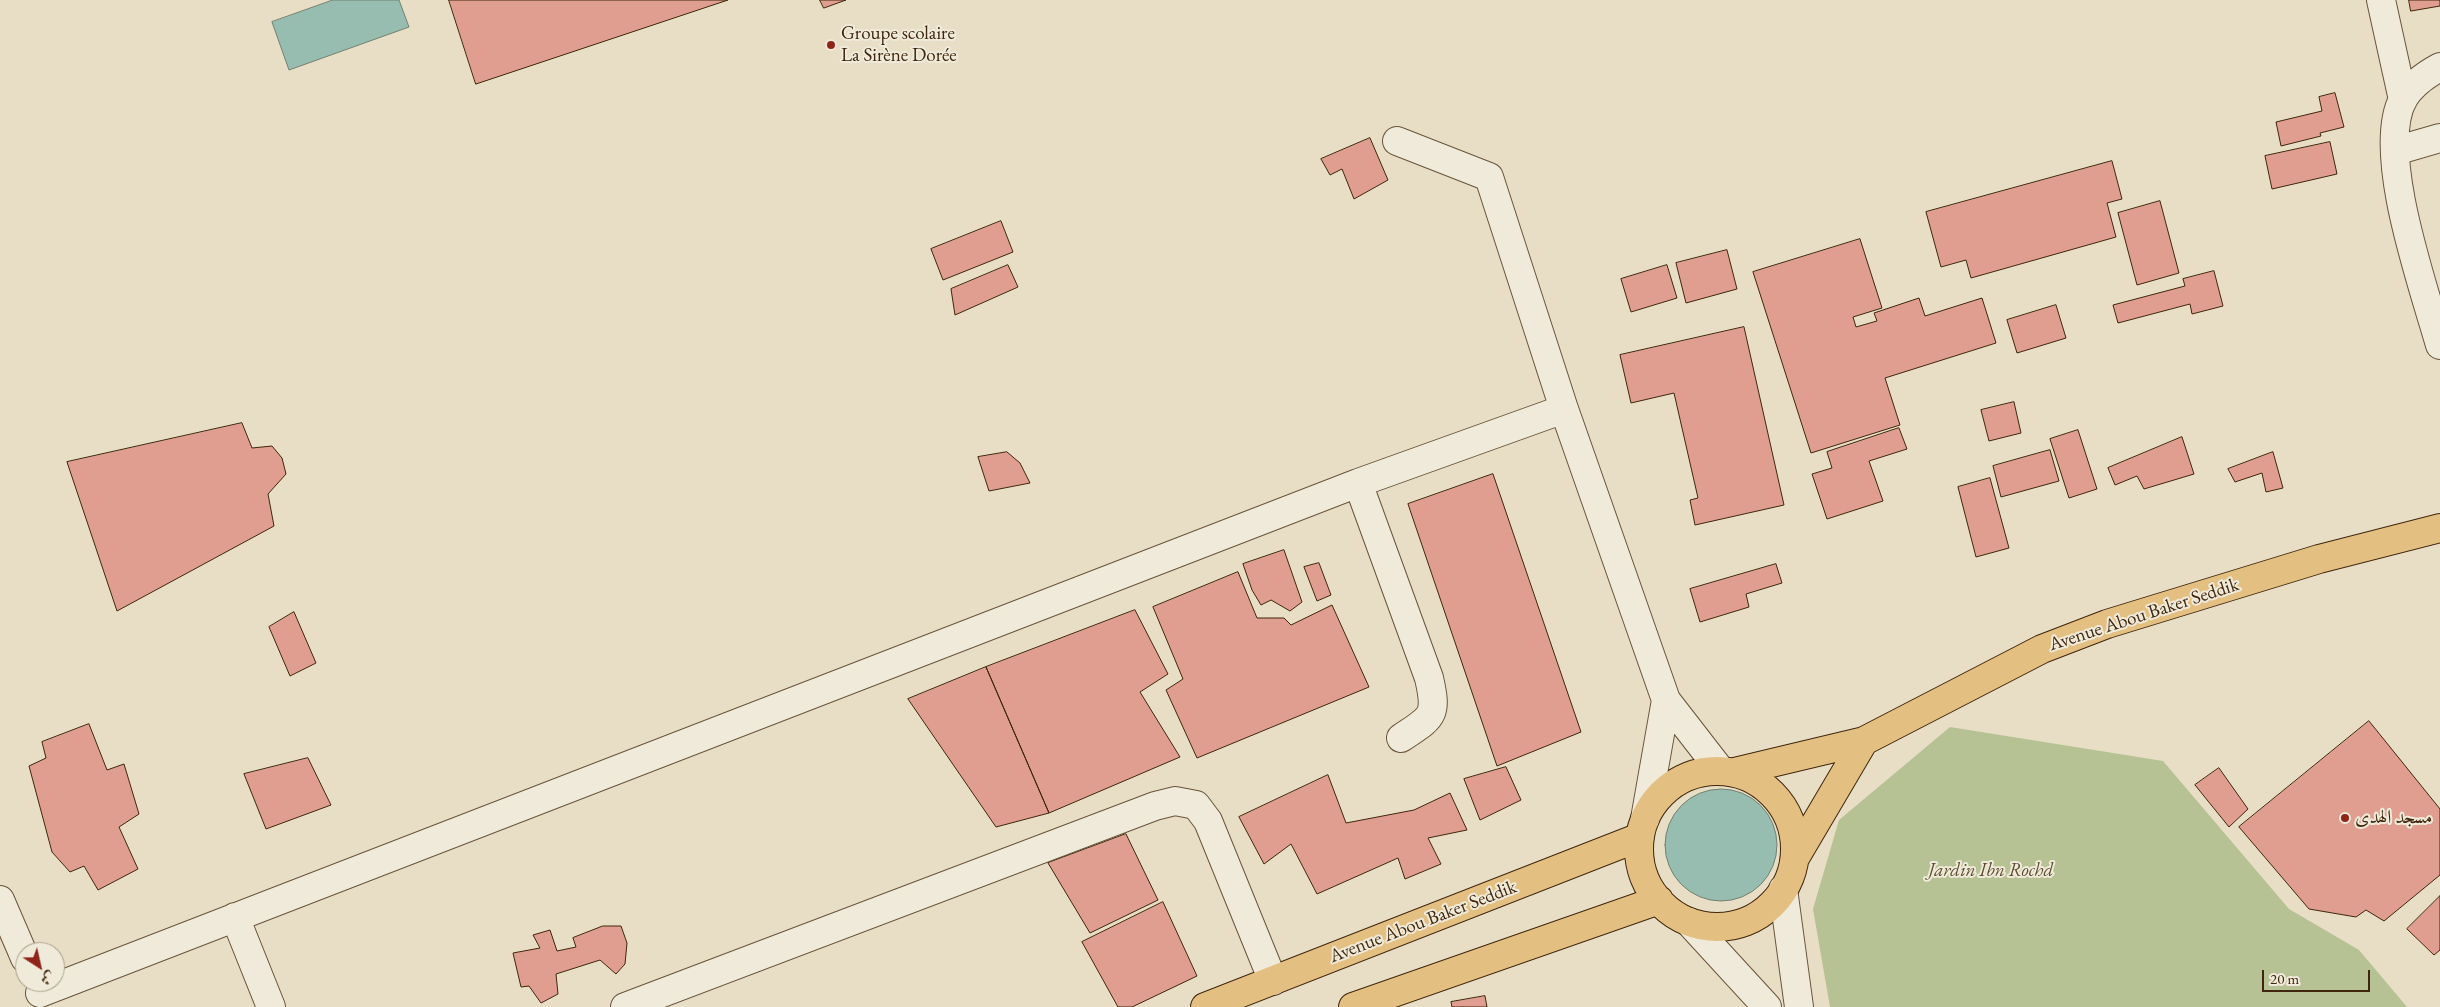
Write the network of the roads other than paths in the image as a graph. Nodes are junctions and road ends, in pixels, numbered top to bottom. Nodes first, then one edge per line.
1 (2381, 0) edge
2 (2440, 67) edge
3 (2403, 100) junction
4 (2440, 138) edge
5 (1397, 141) dead end
6 (2395, 151) junction
7 (2440, 345) edge
8 (1564, 409) junction
9 (1358, 483) junction
10 (2440, 528) edge
11 (1666, 700) junction
12 (1401, 738) dead end
13 (1864, 741) junction
14 (1727, 772) junction
15 (1642, 828) junction
16 (1795, 858) junction
17 (1783, 889) junction
18 (0, 900) edge
19 (1659, 900) junction
20 (235, 917) junction
21 (1689, 922) junction
22 (18, 942) edge
23 (1273, 981) junction
24 (40, 994) edge
25 (271, 1007) edge
26 (625, 1007) edge
27 (1205, 1007) edge
28 (1353, 1007) edge
29 (1767, 1007) edge
30 (1799, 1007) edge

1 - 3 street
2 - 3 street
3 - 6 street
4 - 6 street
5 - 8 street
6 - 7 street
8 - 9 street
8 - 11 street
9 - 12 street
9 - 20 street
10 - 13 main road, Avenue Abou Baker Seddik
11 - 14 street
11 - 15 street
13 - 14 main road, Avenue Abou Baker Seddik
13 - 16 main road
14 - 15 main road
14 - 16 main road
15 - 19 main road
15 - 23 main road, Avenue Abou Baker Seddik
16 - 17 main road
17 - 21 main road
17 - 30 street
18 - 22 street
19 - 21 main road
19 - 28 main road
20 - 24 street
20 - 25 street
21 - 29 street
23 - 26 street
23 - 27 main road, Avenue Abou Baker Seddik

